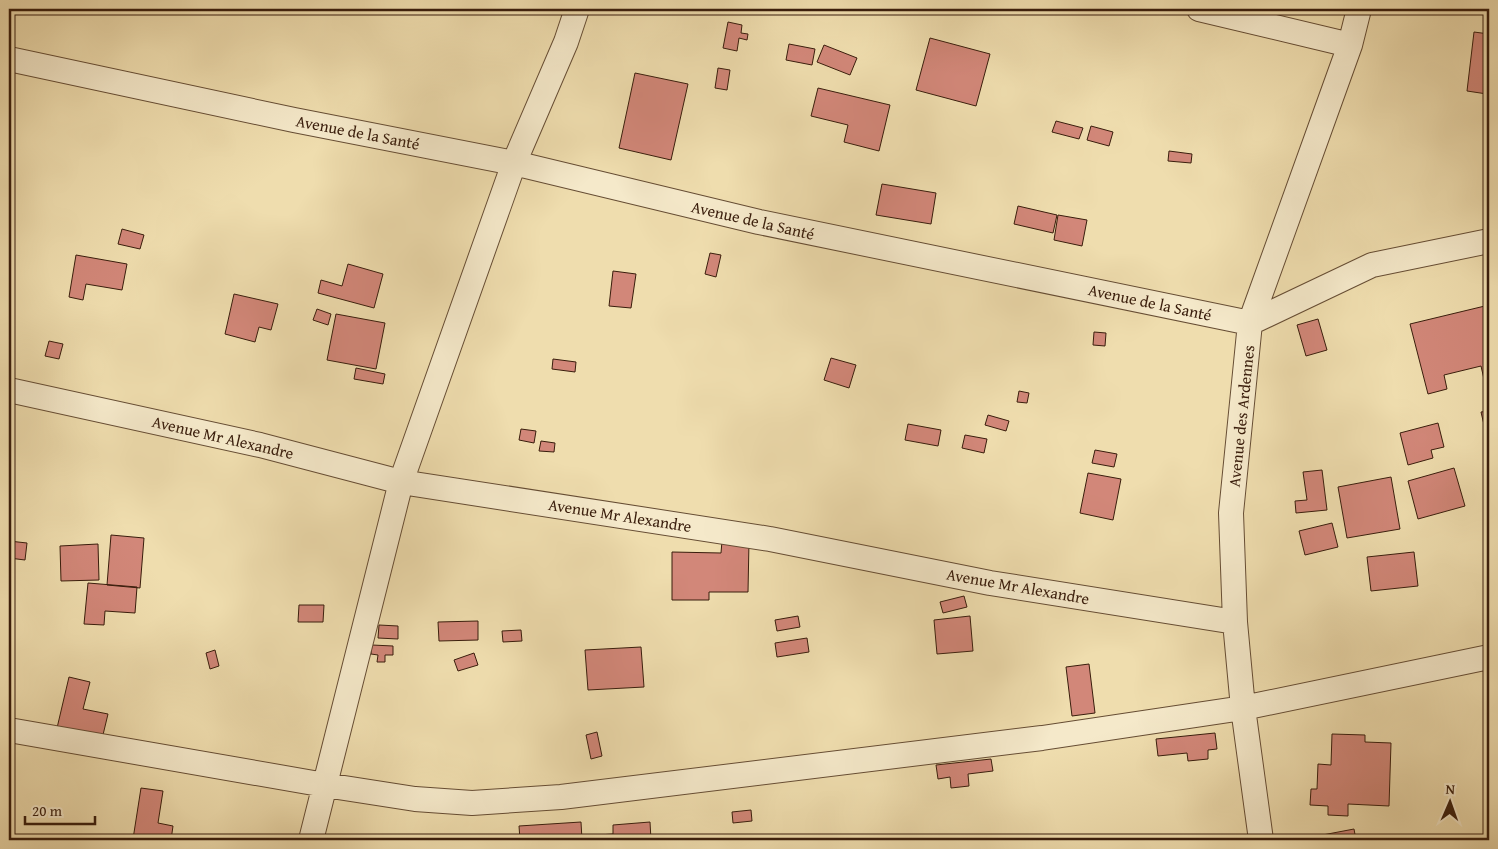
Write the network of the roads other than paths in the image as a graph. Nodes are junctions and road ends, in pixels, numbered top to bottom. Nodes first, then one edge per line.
1 (576, 9) edge
2 (1199, 9) edge
3 (1359, 9) edge
4 (1350, 45) junction
5 (9, 58) edge
6 (514, 163) junction
7 (1489, 241) edge
8 (1250, 323) junction
9 (9, 390) edge
10 (401, 482) junction
11 (1235, 622) junction
12 (1489, 657) edge
13 (1243, 708) junction
14 (9, 730) edge
15 (324, 785) junction
16 (311, 840) edge
17 (1261, 840) edge

1 - 6 street
2 - 4 street
3 - 4 street, Avenue des Ardennes
4 - 8 street, Avenue des Ardennes
5 - 6 street, Avenue de la Santé
6 - 8 street, Avenue de la Santé
6 - 10 street
7 - 8 street
8 - 11 street, Avenue des Ardennes
9 - 10 street, Avenue Mr Alexandre
10 - 11 street, Avenue Mr Alexandre
10 - 15 street
11 - 13 street, Avenue des Ardennes
12 - 13 street
13 - 15 street
13 - 17 street, Avenue des Ardennes
14 - 15 street
15 - 16 street

